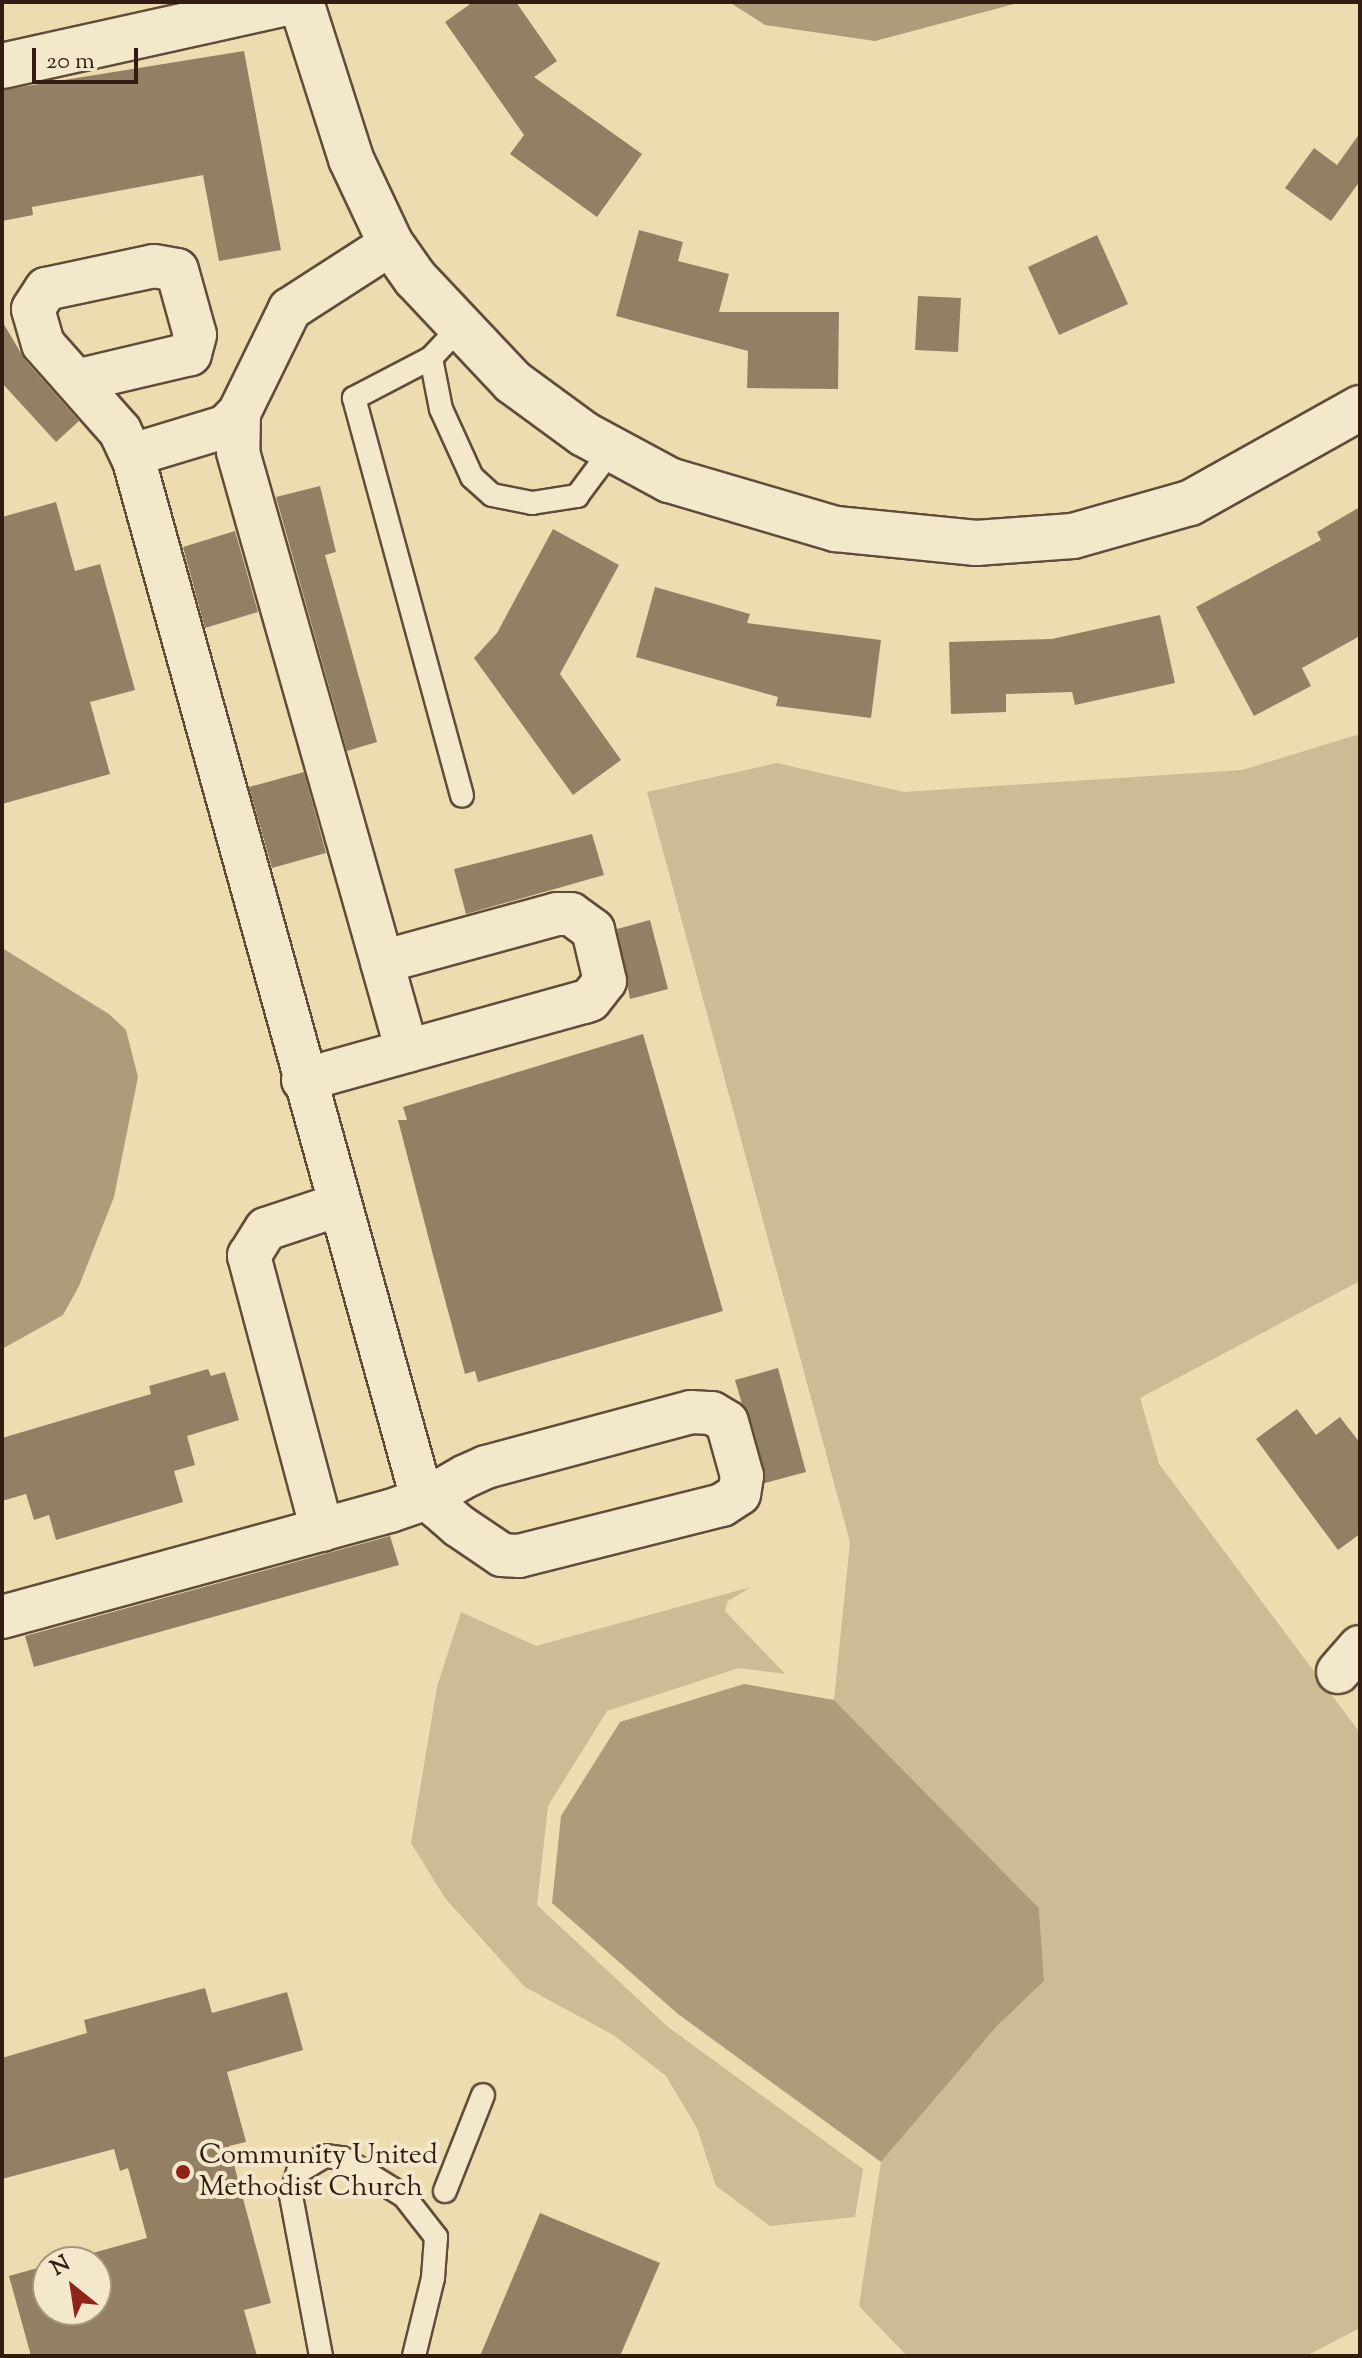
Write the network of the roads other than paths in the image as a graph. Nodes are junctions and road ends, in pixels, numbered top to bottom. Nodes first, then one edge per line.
1 (155, 2) edge
2 (291, 2) edge
3 (301, 2) edge
4 (2, 37) edge
5 (2, 66) edge
6 (391, 244) junction
7 (461, 326) junction
8 (431, 358) junction
9 (76, 381) dead end
10 (1360, 408) edge
11 (239, 413) junction
12 (612, 449) junction
13 (132, 455) junction
14 (462, 796) dead end
15 (382, 962) junction
16 (407, 1051) junction
17 (303, 1080) junction
18 (338, 1205) junction
19 (428, 1496) junction
20 (322, 1530) junction
21 (2, 1617) edge
22 (483, 2095) dead end
23 (445, 2191) dead end
24 (321, 2356) edge
25 (414, 2356) edge

1 - 4 street
2 - 5 street
3 - 6 street
6 - 7 street
6 - 11 street
7 - 8 lane
7 - 12 street
8 - 12 lane
8 - 14 lane
9 - 13 street
10 - 12 street
11 - 13 street
11 - 15 street
13 - 17 street
15 - 16 street
15 - 16 street
16 - 17 street
17 - 18 street
18 - 19 street
18 - 20 street
19 - 19 street
19 - 20 street
20 - 21 street
22 - 23 lane
24 - 25 lane

